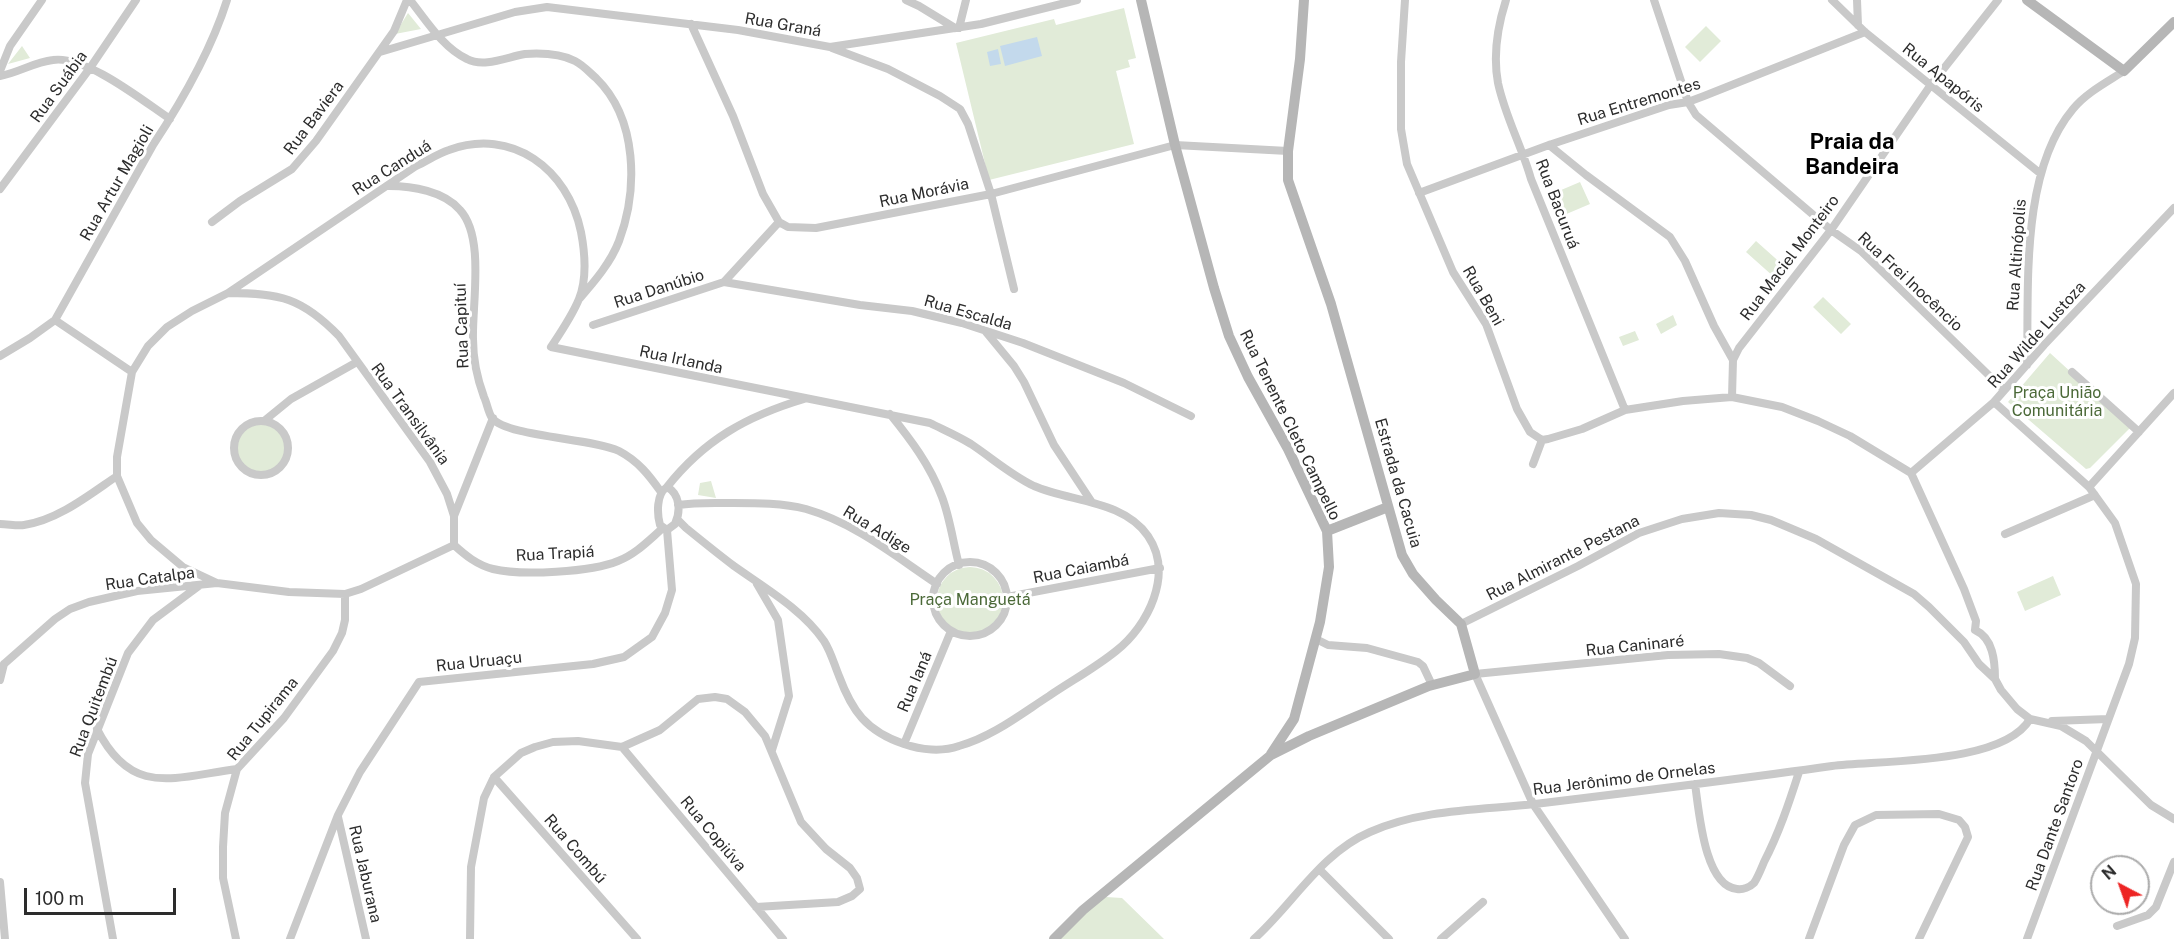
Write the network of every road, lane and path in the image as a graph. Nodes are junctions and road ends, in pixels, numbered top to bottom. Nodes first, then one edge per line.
1 (42, 0) edge
2 (136, 0) edge
3 (227, 0) edge
4 (409, 0) edge
5 (906, 0) edge
6 (966, 0) edge
7 (1077, 0) edge
8 (1141, 0) edge
9 (1304, 0) edge
10 (1405, 0) edge
11 (1506, 0) edge
12 (1654, 0) edge
13 (1832, 0) edge
14 (1857, 0) edge
15 (1998, 0) edge
16 (2027, 0) edge
17 (546, 4) edge
18 (2174, 22) edge
19 (691, 24) junction
20 (1858, 25) junction
21 (957, 28) junction
22 (1865, 32) junction
23 (439, 35) junction
24 (830, 47) junction
25 (380, 52) junction
26 (90, 68) junction
27 (0, 71) edge
28 (2124, 71) junction
29 (0, 76) edge
30 (1930, 86) junction
31 (1688, 102) junction
32 (170, 118) junction
33 (1175, 145) junction
34 (1549, 145) junction
35 (1288, 151) junction
36 (1524, 154) junction
37 (2041, 174) junction
38 (387, 186) junction
39 (0, 189) edge
40 (1419, 193) junction
41 (991, 194) junction
42 (2174, 208) edge
43 (212, 222) dead end
44 (779, 222) junction
45 (1831, 230) junction
46 (724, 282) junction
47 (1014, 289) dead end
48 (228, 293) junction
49 (579, 299) junction
50 (55, 320) junction
51 (593, 325) dead end
52 (985, 330) junction
53 (551, 347) joint
54 (0, 356) edge
55 (1733, 360) junction
56 (357, 362) junction
57 (2027, 365) junction
58 (132, 372) junction
59 (2072, 372) dead end
60 (2004, 390) junction
61 (2174, 393) edge
62 (1732, 397) junction
63 (805, 399) junction
64 (1994, 402) junction
65 (1625, 410) junction
66 (890, 414) junction
67 (1191, 416) dead end
68 (493, 418) junction
69 (264, 421) junction
70 (2139, 432) junction
71 (1542, 440) junction
72 (1533, 464) dead end
73 (1911, 473) junction
74 (117, 476) junction
75 (2089, 487) junction
76 (665, 489) junction
77 (2095, 495) junction
78 (1091, 501) junction
79 (678, 502) junction
80 (1388, 507) junction
81 (454, 516) junction
82 (0, 524) edge
83 (669, 526) junction
84 (1327, 531) junction
85 (2005, 534) dead end
86 (454, 545) junction
87 (959, 565) junction
88 (1160, 568) junction
89 (755, 580) junction
90 (217, 583) junction
91 (937, 584) junction
92 (200, 585) junction
93 (345, 594) junction
94 (1007, 597) junction
95 (1461, 624) junction
96 (1975, 630) junction
97 (951, 631) junction
98 (1316, 639) junction
99 (1964, 642) junction
100 (1994, 658) junction
101 (2, 662) edge
102 (1979, 664) junction
103 (1475, 674) junction
104 (1995, 679) junction
105 (0, 680) edge
106 (1432, 685) junction
107 (1790, 686) dead end
108 (1294, 719) junction
109 (2030, 719) junction
110 (2108, 719) junction
111 (2047, 722) junction
112 (97, 729) junction
113 (1309, 736) junction
114 (904, 744) junction
115 (622, 747) junction
116 (772, 750) junction
117 (2096, 752) junction
118 (1271, 755) junction
119 (237, 770) junction
120 (1799, 772) junction
121 (494, 777) junction
122 (1695, 784) junction
123 (1533, 804) junction
124 (338, 815) junction
125 (2174, 819) edge
126 (2174, 862) edge
127 (1319, 869) junction
128 (0, 882) edge
129 (1483, 902) dead end
130 (756, 908) junction
131 (5, 921) junction
132 (2117, 926) dead end
133 (0, 931) edge
134 (1258, 938) edge
135 (5, 939) edge
136 (113, 939) edge
137 (236, 939) edge
138 (290, 939) edge
139 (366, 939) edge
140 (470, 939) edge
141 (637, 939) edge
142 (783, 939) edge
143 (1054, 939) edge
144 (1389, 939) edge
145 (1441, 939) edge
146 (1626, 939) edge
147 (1809, 939) edge
148 (1920, 939) edge
149 (2027, 939) edge

1 - 27 street
2 - 26 street, Rua Suábia
3 - 32 street, Rua Artur Magioli
4 - 23 street, Rua Baviera
4 - 25 street, Rua Baviera
5 - 21 street
6 - 21 street
7 - 21 street, Rua Graná
8 - 33 main road, Rua Tenente Cleto Campello
9 - 35 main road, Estrada da Cacuia
10 - 40 street, Rua Beni
11 - 36 street, Rua Bacuruá
12 - 31 street, Rua Frei Inocêncio
13 - 20 street, Rua Apapóris
14 - 20 street
15 - 30 street, Rua Maciel Monteiro
16 - 28 main road
17 - 19 street, Rua Graná
17 - 23 street, Rua Graná
18 - 28 main road, Rua Altinópolis
19 - 24 street, Rua Graná
19 - 44 street
20 - 22 street, Rua Apapóris
21 - 24 street, Rua Graná
22 - 30 street, Rua Apapóris
22 - 31 street, Rua Entremontes
23 - 25 street, Rua Graná
23 - 49 street, Rua Baviera
24 - 41 street
25 - 43 street, Rua Baviera
26 - 29 street
26 - 32 street
26 - 39 street, Rua Suábia
28 - 37 street, Rua Altinópolis
30 - 37 street, Rua Apapóris
30 - 45 street, Rua Maciel Monteiro
31 - 34 street, Rua Entremontes
31 - 45 street, Rua Frei Inocêncio
32 - 50 street, Rua Artur Magioli
33 - 35 street, Rua Morávia
33 - 41 street, Rua Morávia
33 - 84 main road, Rua Tenente Cleto Campello
34 - 36 street, Rua Entremontes
34 - 55 street
35 - 80 main road, Estrada da Cacuia
36 - 40 street, Rua Entremontes
36 - 65 street, Rua Bacuruá
37 - 57 street, Rua Altinópolis
38 - 48 street, Rua Canduá
38 - 49 street, Rua Canduá
38 - 68 street, Rua Capituí
40 - 71 street, Rua Beni
41 - 44 street, Rua Morávia
41 - 47 street
42 - 57 street, Rua Wilde Lustoza
44 - 46 street, Rua Danúbio
45 - 55 street, Rua Maciel Monteiro
45 - 60 street, Rua Frei Inocêncio
46 - 51 street, Rua Danúbio
46 - 52 street, Rua Escalda
48 - 56 street, Rua Transilvânia
48 - 58 street, Rua Transilvânia
49 - 53 street, Rua Canduá
50 - 54 street, Rua Artur Magioli
50 - 58 street
52 - 67 street, Rua Escalda
52 - 78 street
53 - 63 street, Rua Irlanda
55 - 62 street
56 - 69 street
56 - 81 street, Rua Transilvânia
57 - 60 street, Rua Wilde Lustoza
58 - 74 street, Rua Transilvânia
59 - 70 street
60 - 64 street, Rua Wilde Lustoza
61 - 70 street
62 - 65 street
62 - 73 street
63 - 66 street, Rua Irlanda
63 - 76 street
64 - 73 street, Rua Wilde Lustoza
64 - 75 street
65 - 71 street
66 - 78 street, Rua Irlanda
66 - 87 street
68 - 76 street
68 - 81 street
69 - 69 street
70 - 75 street
71 - 72 street
73 - 96 street
74 - 82 street
74 - 90 street, Rua Transilvânia
75 - 77 street
76 - 79 street
76 - 83 street
77 - 85 street
77 - 110 street
78 - 88 street, Rua Irlanda
79 - 83 street
79 - 91 street, Rua Adige
80 - 84 main road
80 - 95 main road, Estrada da Cacuia
81 - 86 street, Rua Transilvânia
83 - 86 street, Rua Trapiá
83 - 89 street
83 - 124 street, Rua Uruaçu
84 - 98 main road, Rua Tenente Cleto Campello
86 - 93 street, Rua Transilvânia
87 - 91 street
87 - 94 street
88 - 94 street, Rua Caiambá
88 - 114 street
89 - 114 street
89 - 116 street
90 - 92 street, Rua Catalpa
90 - 93 street, Rua Transilvânia
91 - 97 street
92 - 101 street, Rua Catalpa
92 - 112 street, Rua Quitembú
93 - 119 street, Rua Tupirama
94 - 97 street
95 - 99 street, Rua Almirante Pestana
95 - 103 main road
96 - 99 street
96 - 100 street
97 - 114 street, Rua Ianá
98 - 106 street
98 - 108 main road, Rua Tenente Cleto Campello
99 - 102 street, Rua Almirante Pestana
100 - 102 street
100 - 104 street
101 - 105 street
102 - 104 street
103 - 106 main road
103 - 107 street, Rua Caninaré
103 - 123 street
104 - 109 street
106 - 113 main road
108 - 113 main road
108 - 118 main road, Rua Tenente Cleto Campello
109 - 111 street
109 - 120 street, Rua Jerônimo de Ornelas
110 - 111 street
110 - 117 street, Rua Dante Santoro
111 - 117 street
112 - 119 street
112 - 136 street, Rua Quitembú
113 - 118 main road
115 - 116 street
115 - 121 street
115 - 130 street, Rua Copiúva
116 - 130 street
117 - 125 street
117 - 149 street, Rua Dante Santoro
118 - 143 main road
119 - 137 street, Rua Tupirama
120 - 122 street, Rua Jerônimo de Ornelas
120 - 122 street
121 - 140 street
121 - 141 street, Rua Combú
122 - 123 street, Rua Jerônimo de Ornelas
123 - 127 street, Rua Jerônimo de Ornelas
123 - 146 street
124 - 138 street, Rua Uruaçu
124 - 139 street, Rua Jaburana
126 - 132 street
127 - 134 street, Rua Jerônimo de Ornelas
127 - 144 street
128 - 131 street
129 - 145 street
130 - 142 street, Rua Copiúva
131 - 133 street
131 - 135 street
147 - 148 street

